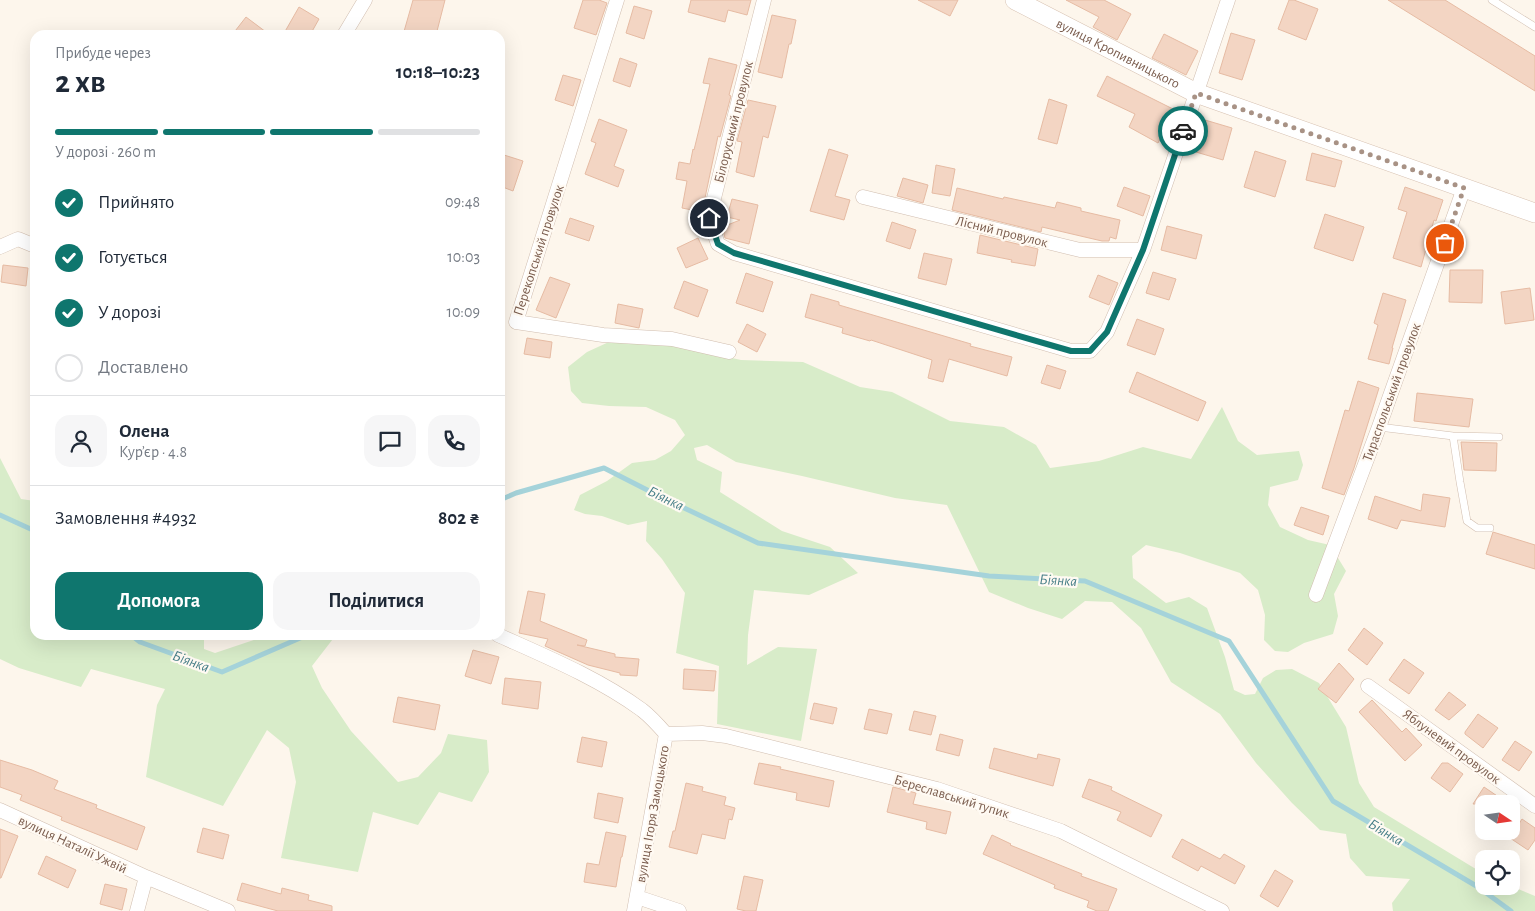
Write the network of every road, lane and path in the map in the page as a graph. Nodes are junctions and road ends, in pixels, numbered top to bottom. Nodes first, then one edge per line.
1 (365, 0) edge
2 (616, 0) edge
3 (764, 0) edge
4 (1015, 0) edge
5 (1228, 0) edge
6 (1492, 0) edge
7 (1535, 27) edge
8 (347, 30) edge
9 (1196, 93) junction
10 (1464, 188) junction
11 (864, 197) dead end
12 (1535, 213) edge
13 (30, 244) edge
14 (0, 247) edge
15 (1143, 250) junction
16 (729, 352) dead end
17 (1379, 428) junction
18 (1453, 436) junction
19 (1499, 436) dead end
20 (1490, 528) dead end
21 (1316, 595) dead end
22 (505, 638) edge
23 (1368, 686) dead end
24 (666, 734) junction
25 (1535, 806) edge
26 (0, 810) edge
27 (146, 878) junction
28 (636, 904) edge
29 (137, 911) edge
30 (228, 911) edge
31 (679, 911) edge
32 (1222, 911) edge

1 - 8 street
2 - 16 street, Перекопський провулок
3 - 15 street, Білоруський провулок
4 - 9 main road, вулиця Кропивницького
5 - 9 street
6 - 7 lane
9 - 10 main road, вулиця Кропивницького
9 - 15 street
10 - 12 main road, вулиця Кропивницького
10 - 17 street, Тираспольський провулок
11 - 15 street, Лісний провулок
13 - 14 street
17 - 18 lane
17 - 21 street, Тираспольський провулок
18 - 19 lane
18 - 20 lane
22 - 24 street, вулиця Ігоря Замоцького
23 - 25 street, Яблуневий провулок
24 - 28 street, вулиця Ігоря Замоцького
24 - 32 street, Береславський тупик
26 - 27 street, вулиця Наталії Ужвій
27 - 29 street
27 - 30 street, вулиця Наталії Ужвій
28 - 31 street

